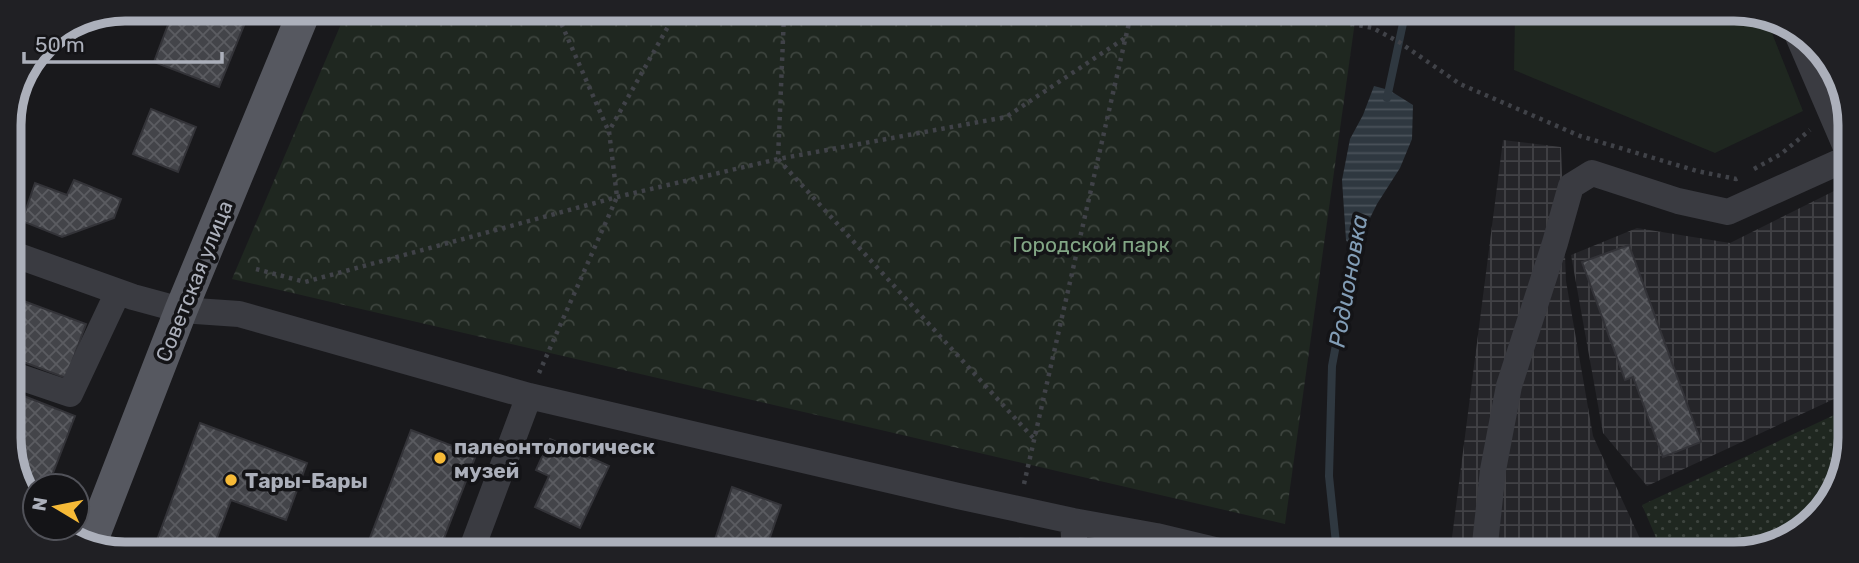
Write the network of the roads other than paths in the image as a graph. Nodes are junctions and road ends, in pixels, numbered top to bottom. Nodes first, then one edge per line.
1 (300, 21) edge
2 (1807, 52) edge
3 (1833, 102) edge
4 (1838, 162) edge
5 (21, 257) edge
6 (118, 292) junction
7 (181, 310) junction
8 (21, 378) edge
9 (529, 396) junction
10 (1073, 521) junction
11 (93, 536) edge
12 (474, 542) edge
13 (1074, 542) edge
14 (1149, 542) edge
15 (1485, 542) edge

1 - 7 main road, Советская улица
2 - 3 street
4 - 15 street
5 - 6 street
6 - 7 street
6 - 8 street
7 - 9 street
7 - 11 main road, Советская улица
9 - 10 street
9 - 12 street
10 - 13 street
10 - 14 street

